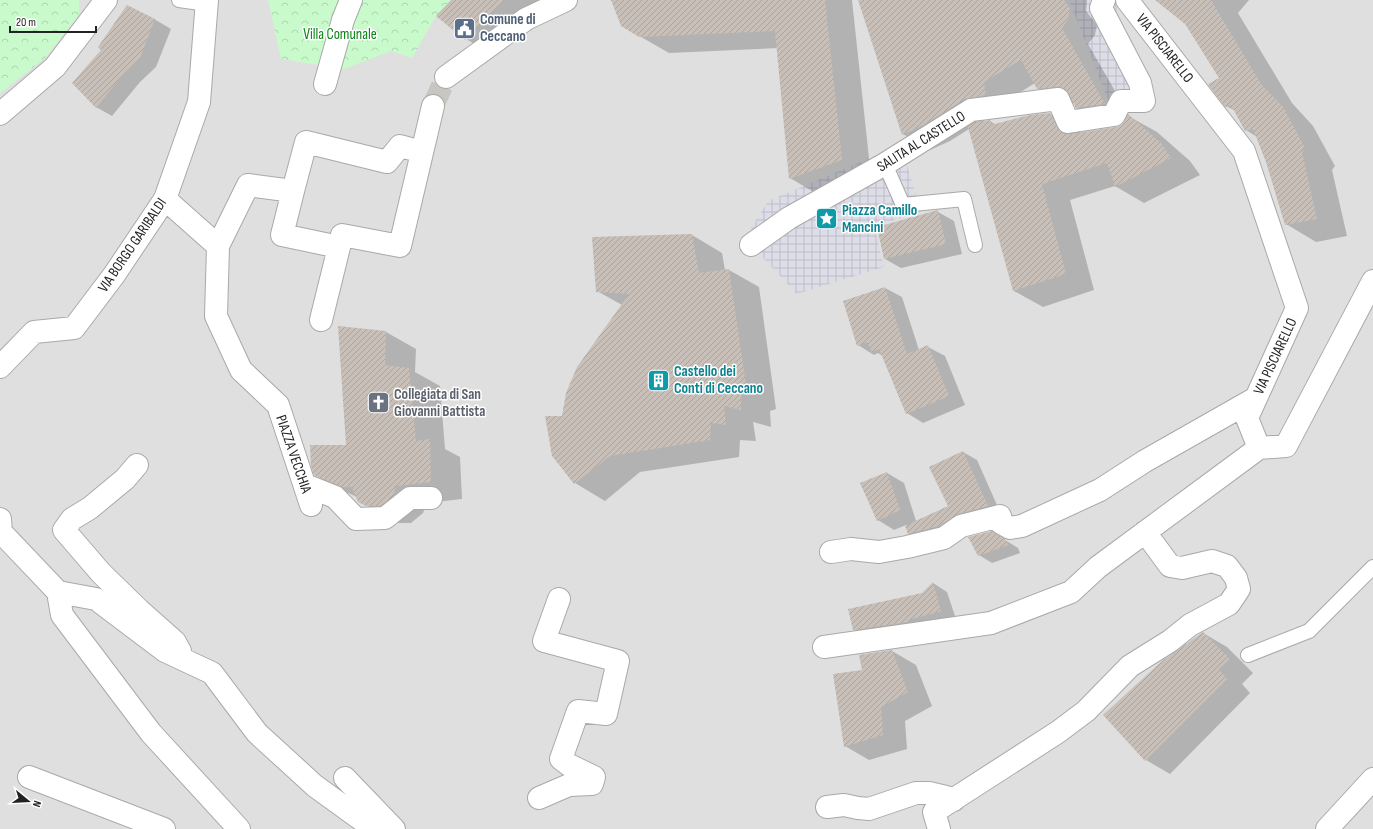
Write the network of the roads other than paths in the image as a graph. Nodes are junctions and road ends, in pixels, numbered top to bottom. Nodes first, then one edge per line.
1 (106, 0) edge
2 (179, 0) edge
3 (351, 0) edge
4 (566, 0) edge
5 (1104, 0) edge
6 (1127, 0) edge
7 (207, 2) edge
8 (531, 10) edge
9 (446, 78) tunnel mouth
10 (324, 84) dead end
11 (433, 106) tunnel mouth
12 (0, 114) edge
13 (422, 152) junction
14 (885, 164) junction
15 (293, 191) junction
16 (165, 199) junction
17 (751, 245) dead end
18 (974, 245) dead end
19 (218, 246) junction
20 (339, 247) junction
21 (1373, 282) edge
22 (322, 320) dead end
23 (0, 367) edge
24 (1256, 398) junction
25 (1259, 448) junction
26 (137, 465) dead end
27 (431, 498) dead end
28 (0, 518) edge
29 (1145, 532) junction
30 (831, 552) dead end
31 (1373, 567) edge
32 (58, 592) junction
33 (559, 599) dead end
34 (824, 647) dead end
35 (1248, 655) dead end
36 (186, 661) junction
37 (29, 777) dead end
38 (345, 778) dead end
39 (1373, 780) edge
40 (540, 798) dead end
41 (954, 800) junction
42 (827, 807) dead end
43 (393, 828) edge
44 (164, 829) edge
45 (239, 829) edge
46 (939, 829) edge
47 (1327, 829) edge

1 - 12 street
2 - 7 lane
3 - 10 street
4 - 8 street
5 - 14 street, SALITA AL CASTELLO
6 - 24 street, VIA PISCIARELLO
7 - 16 street, VIA BORGO GARIBALDI
8 - 9 street
11 - 13 street
13 - 15 street
13 - 20 street
14 - 17 street, SALITA AL CASTELLO
14 - 18 lane
15 - 19 street
15 - 20 street
16 - 19 street
16 - 23 street, VIA BORGO GARIBALDI
19 - 27 street, PIAZZA VECCHIA
20 - 22 street
21 - 25 street
24 - 25 street, VIA PISCIARELLO
24 - 30 street
25 - 29 street
26 - 36 street
28 - 32 street
29 - 34 street
29 - 41 street
31 - 35 lane
32 - 36 street
32 - 45 street
33 - 40 street
36 - 43 street
37 - 44 street
38 - 43 street
39 - 47 street
41 - 42 street
41 - 46 street

